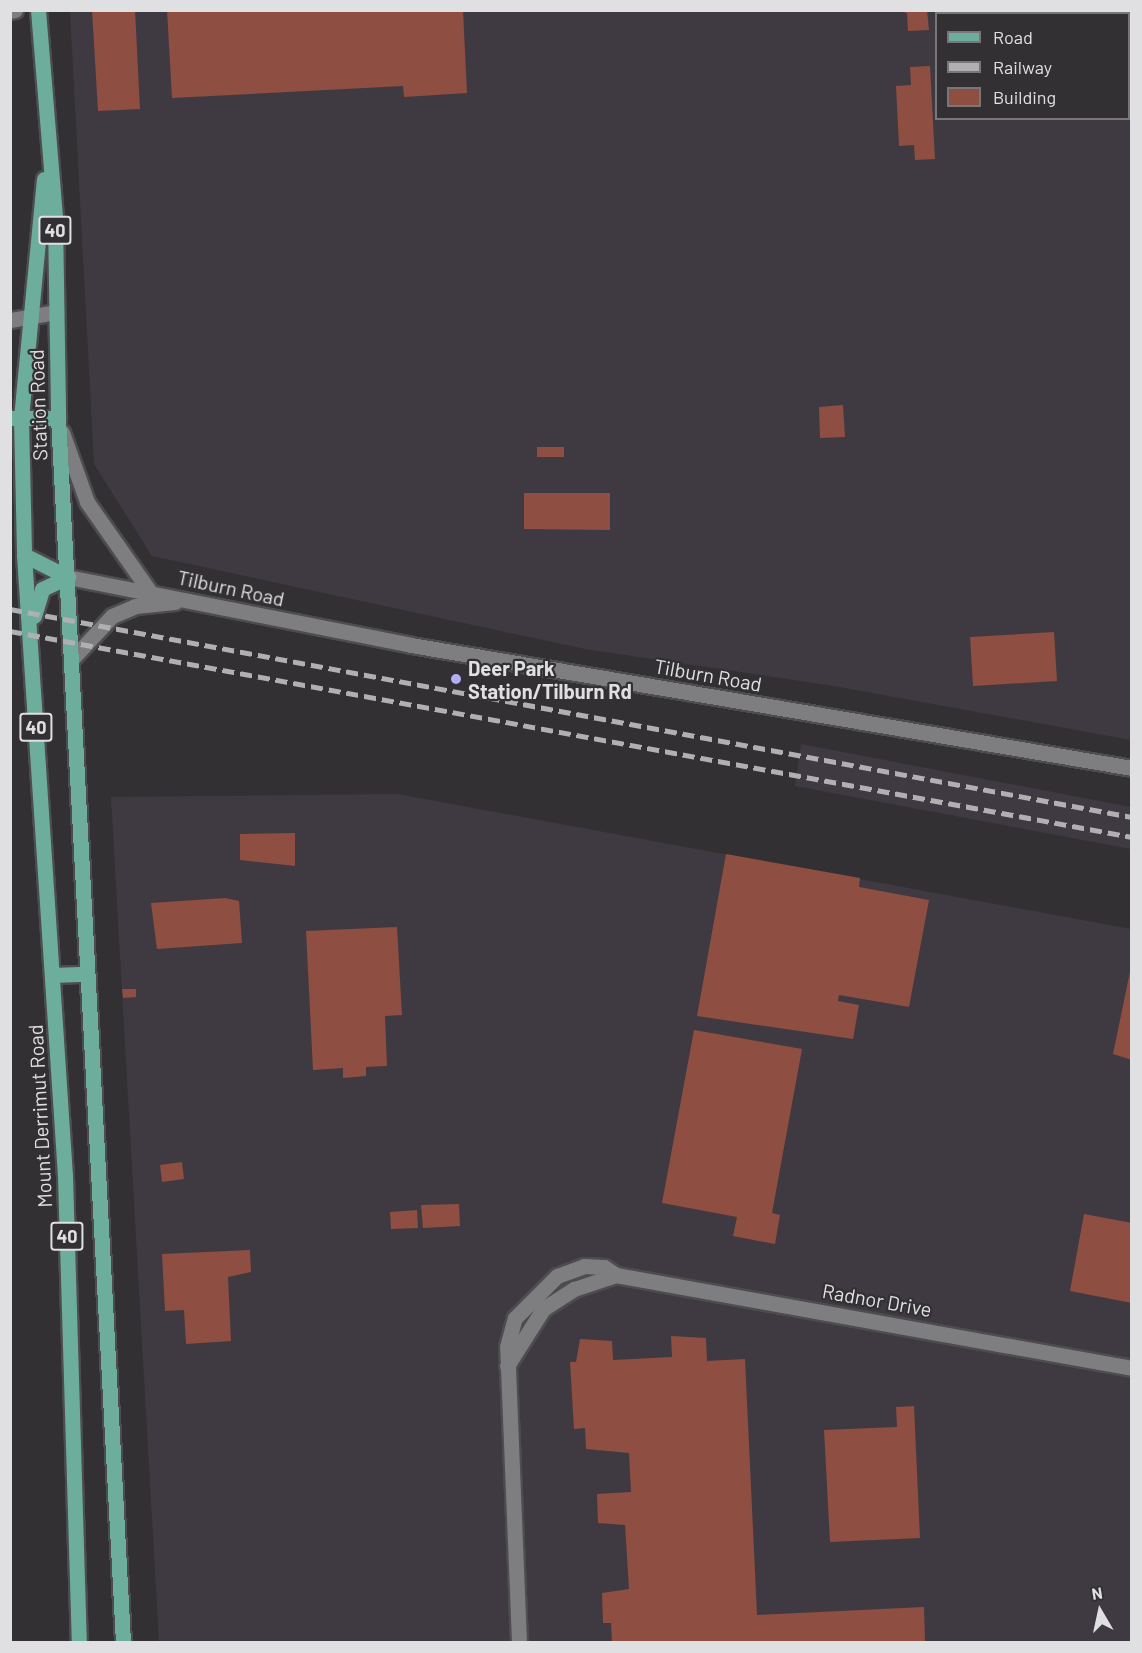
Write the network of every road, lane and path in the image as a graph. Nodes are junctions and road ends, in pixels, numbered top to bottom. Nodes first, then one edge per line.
1 (38, 10) edge
2 (46, 149) junction
3 (56, 312) junction
4 (29, 315) junction
5 (10, 320) edge
6 (16, 418) edge
7 (58, 418) junction
8 (24, 555) junction
9 (68, 577) junction
10 (150, 592) junction
11 (190, 601) junction
12 (31, 625) junction
13 (70, 660) junction
14 (1131, 768) edge
15 (87, 974) junction
16 (52, 975) junction
17 (1131, 1368) edge
18 (79, 1642) edge
19 (123, 1642) edge
20 (519, 1642) edge

1 - 2 main road, Station Road / 40
2 - 3 main road, Station Road / 40
2 - 4 main road, Station Road / 40
3 - 4 street
3 - 7 main road, Station Road / 40
4 - 5 street
4 - 6 main road, Station Road / 40
6 - 7 main road
6 - 8 main road, Station Road / 40
7 - 9 main road, Station Road / 40
7 - 10 street
8 - 9 main road
8 - 12 main road, Station Road / 40
9 - 10 street, Tilburn Road
9 - 12 main road
9 - 13 main road, Station Road / 40
10 - 11 street, Tilburn Road
11 - 13 street
11 - 14 street, Tilburn Road
12 - 16 main road, Mount Derrimut Road / 40
13 - 15 main road, 40
15 - 16 main road
15 - 19 main road, 40
16 - 18 main road, Mount Derrimut Road / 40
17 - 20 street, Radnor Drive

